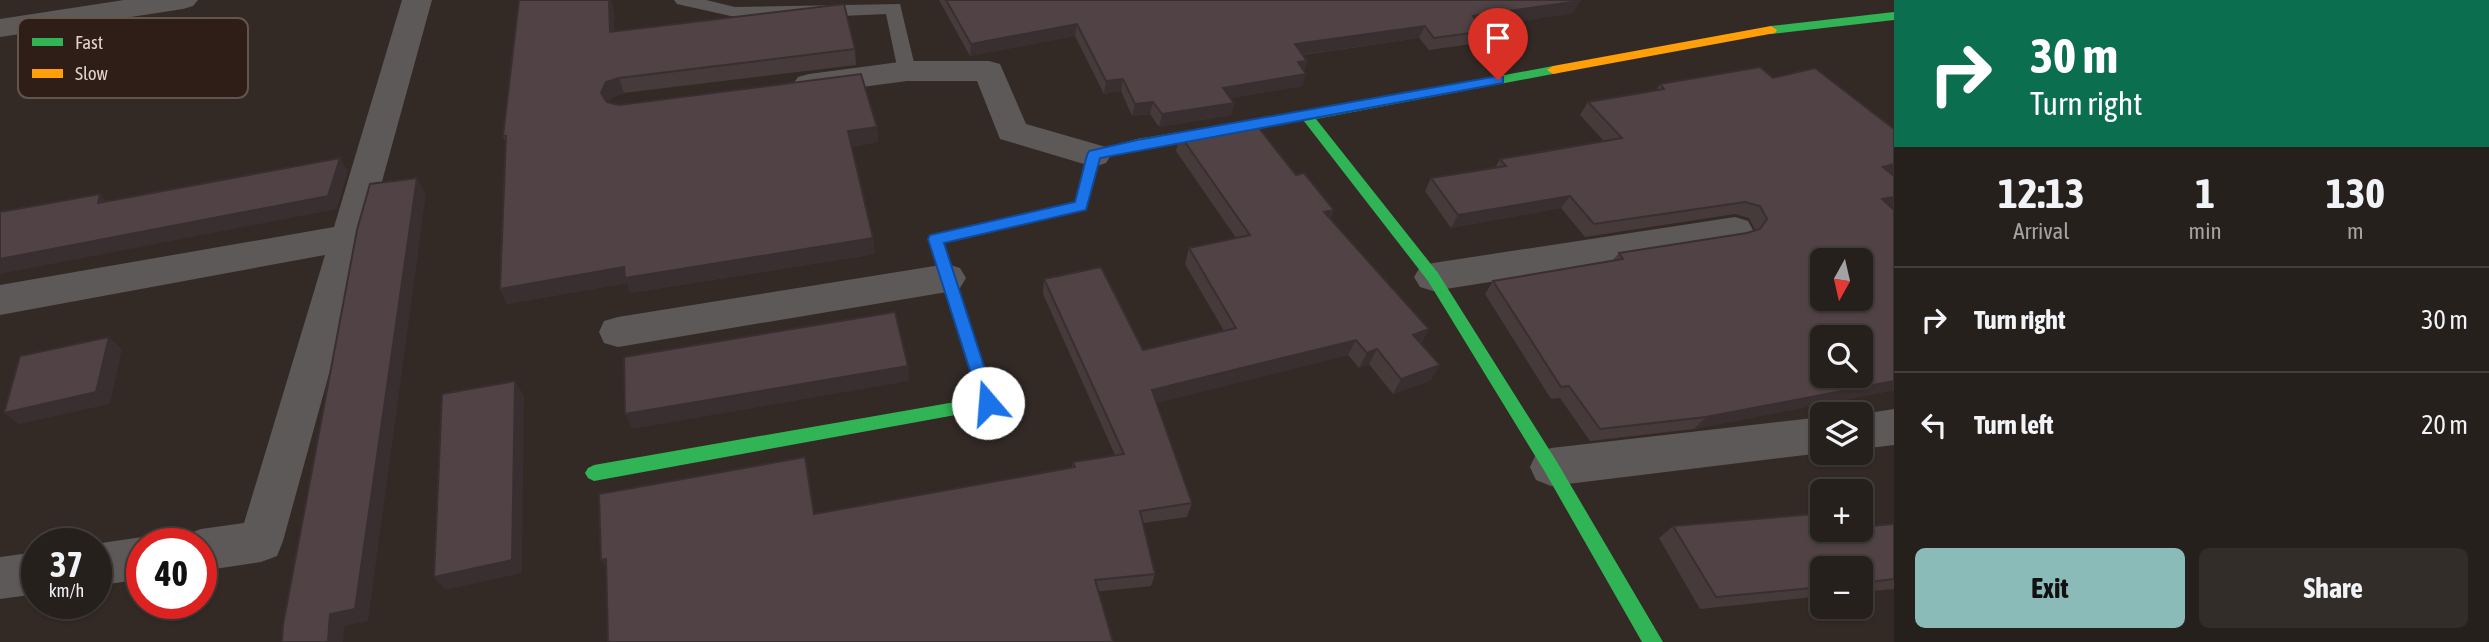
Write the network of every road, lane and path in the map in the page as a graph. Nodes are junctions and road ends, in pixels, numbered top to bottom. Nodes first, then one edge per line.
1 (183, 0) edge
2 (417, 0) edge
3 (683, 0) edge
4 (1894, 16) edge
5 (65, 18) edge
6 (18, 25) edge
7 (0, 28) edge
8 (907, 71) junction
9 (786, 86) edge
10 (1307, 116) junction
11 (1094, 155) junction
12 (1735, 230) dead end
13 (346, 238) junction
14 (1433, 277) junction
15 (947, 278) junction
16 (0, 300) edge
17 (618, 332) dead end
18 (1894, 427) edge
19 (1873, 429) edge
20 (1810, 436) edge
21 (1551, 467) junction
22 (594, 473) dead end
23 (217, 548) edge
24 (21, 576) edge
25 (0, 579) edge
26 (1653, 642) edge

1 - 5 street
2 - 13 street
3 - 8 lane
4 - 10 street
6 - 7 street
8 - 9 street
8 - 11 street
10 - 11 street
10 - 14 street
11 - 15 street
12 - 14 street
13 - 16 street
13 - 23 street
14 - 21 street
15 - 17 street
15 - 22 street
18 - 19 street
20 - 21 street
21 - 26 street
24 - 25 street

